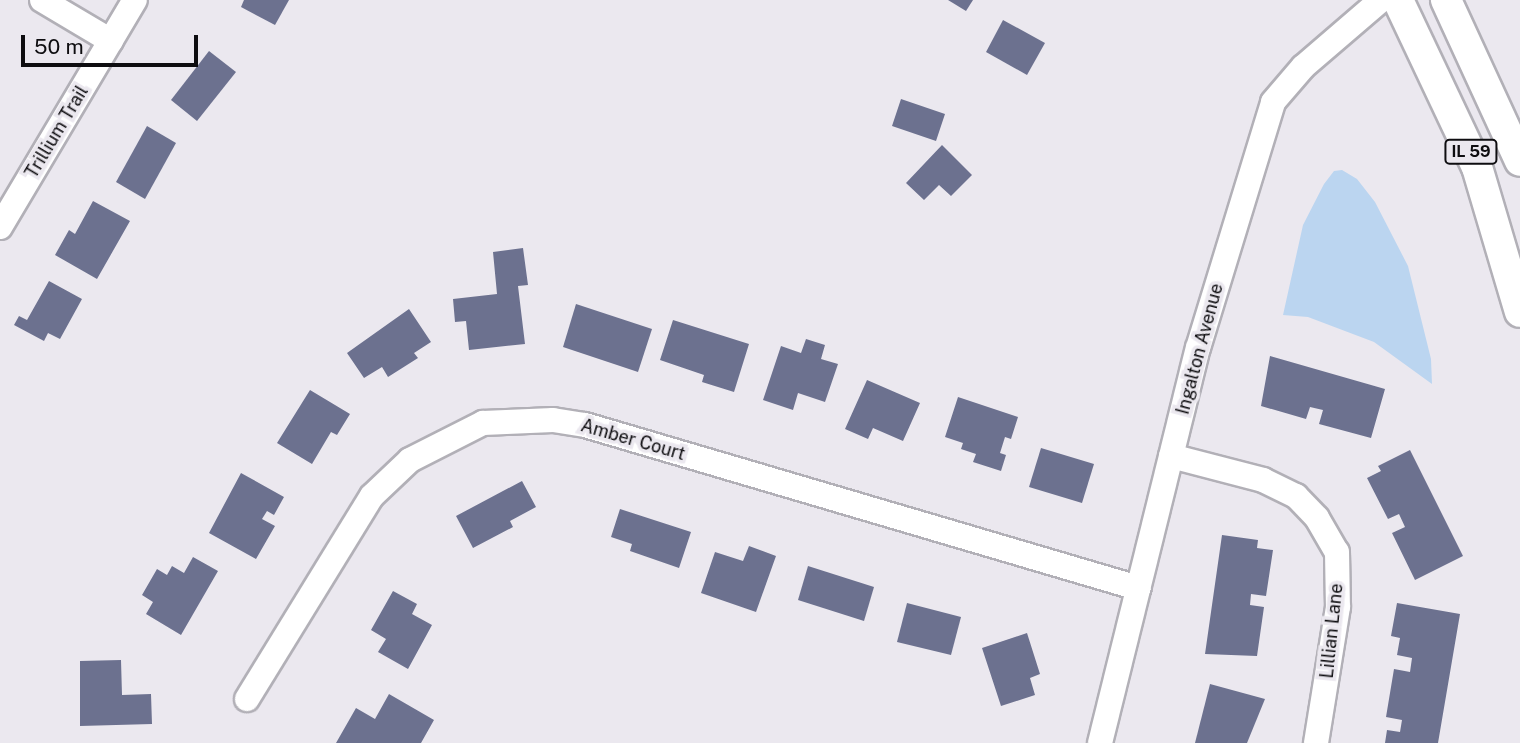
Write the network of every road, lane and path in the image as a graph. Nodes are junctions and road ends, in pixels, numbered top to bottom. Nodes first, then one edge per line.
1 (42, 0) edge
2 (135, 0) edge
3 (1381, 0) edge
4 (1398, 0) edge
5 (1446, 0) edge
6 (111, 41) junction
7 (1520, 162) edge
8 (0, 227) edge
9 (1520, 312) edge
10 (1171, 456) junction
11 (1138, 588) junction
12 (247, 699) dead end
13 (1100, 743) edge
14 (1316, 743) edge

1 - 6 street
2 - 6 street, Trillium Trail
3 - 10 street, Ingalton Avenue
4 - 9 main road, IL 59
5 - 7 main road, IL 59
6 - 8 street, Trillium Trail
10 - 11 street, Ingalton Avenue
10 - 14 street, Lillian Lane
11 - 12 street, Amber Court
11 - 13 street, Ingalton Avenue

